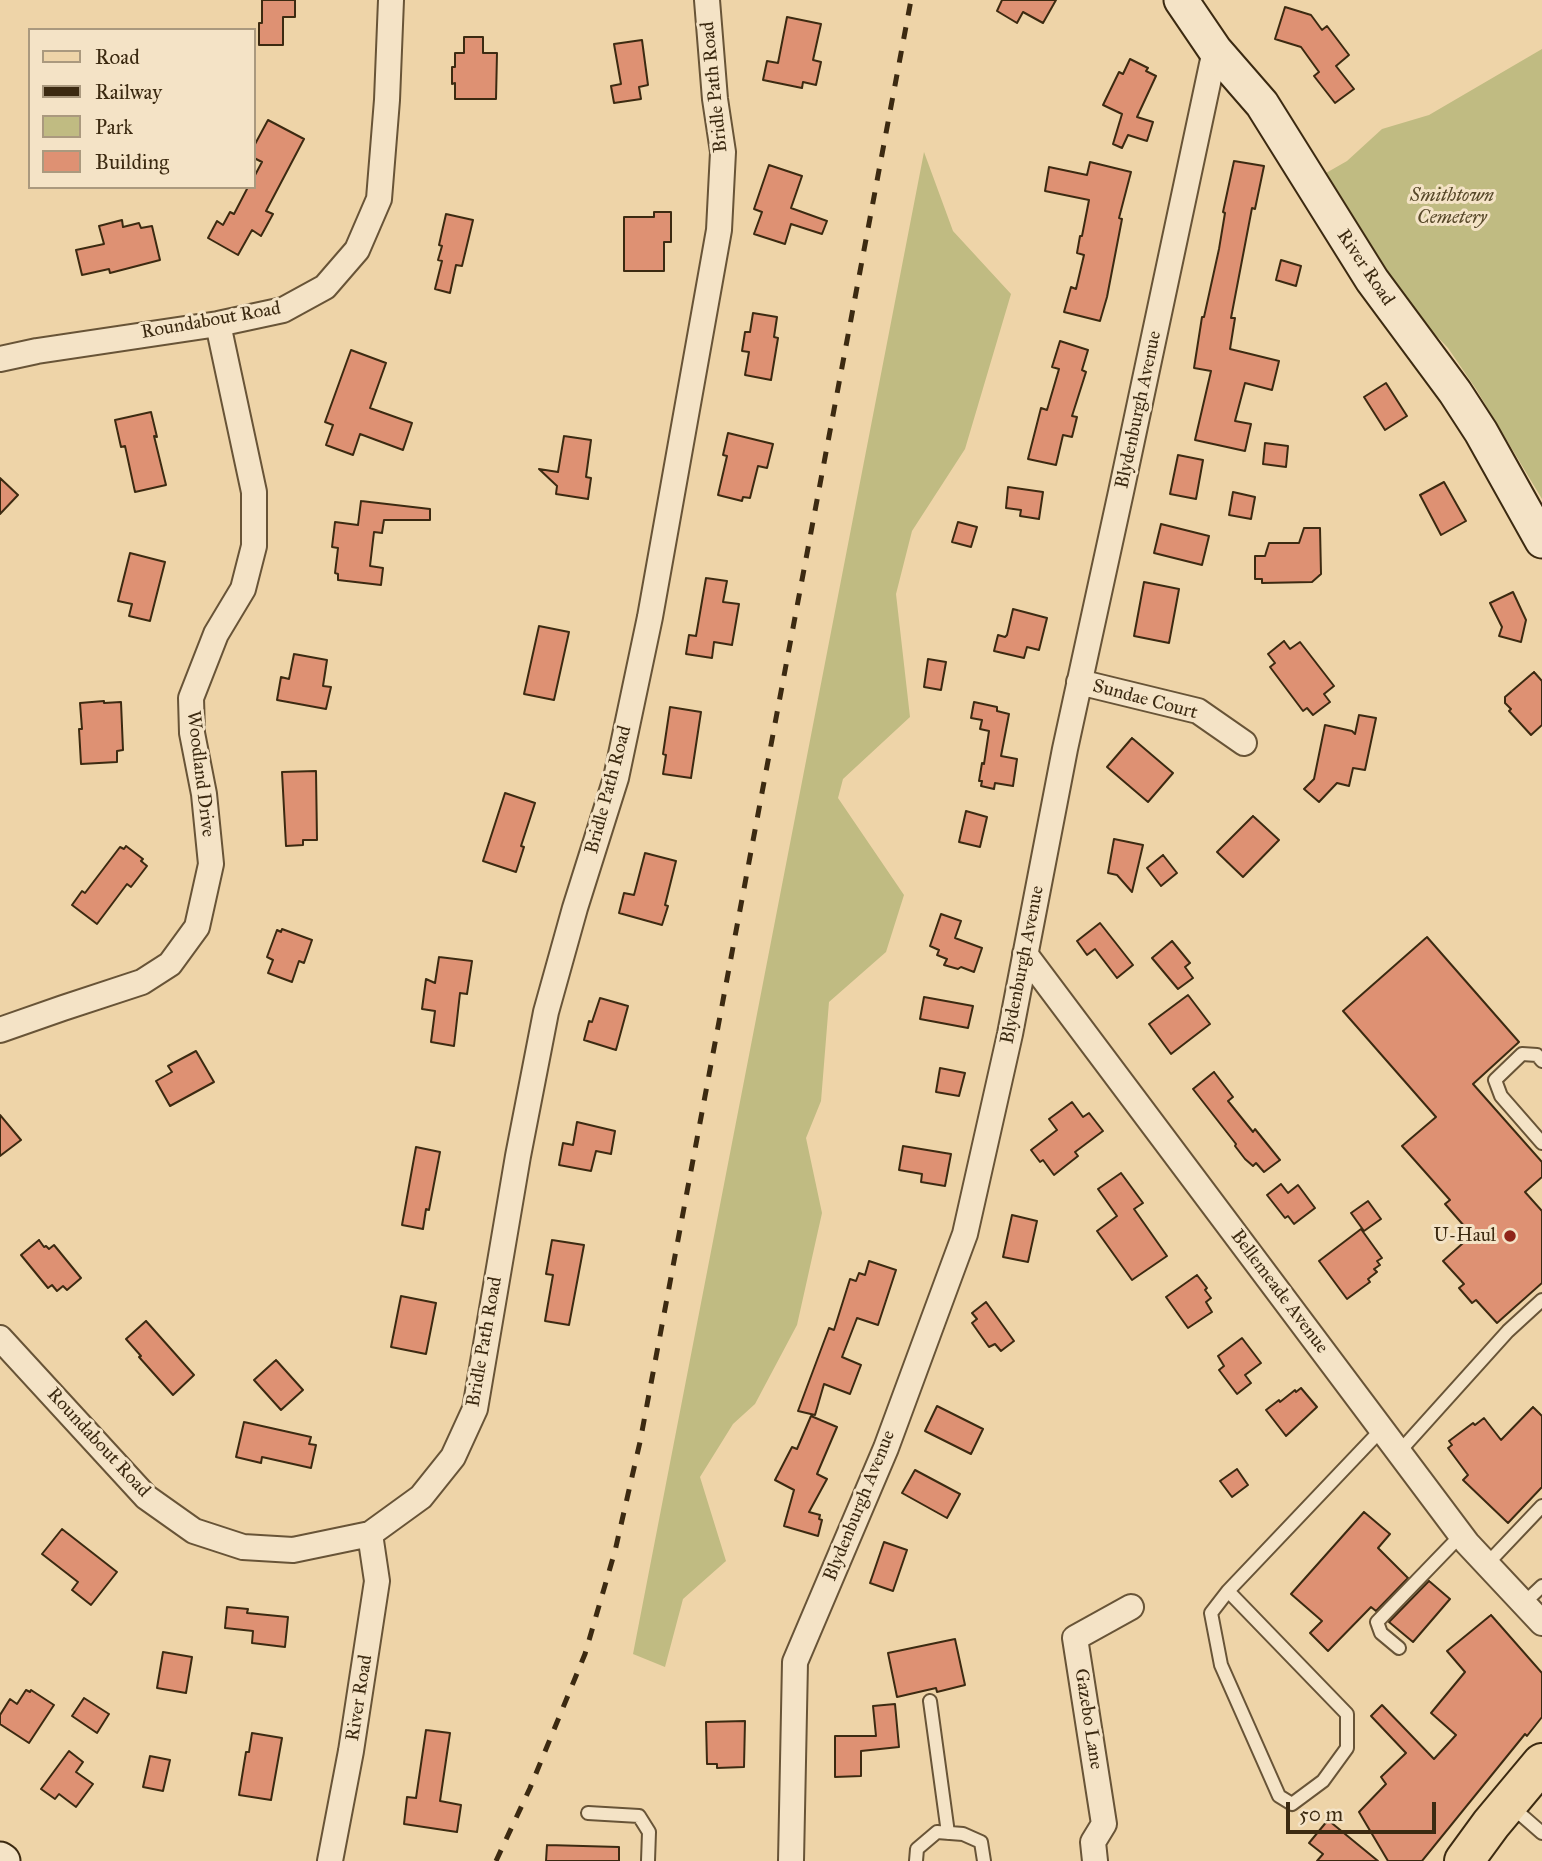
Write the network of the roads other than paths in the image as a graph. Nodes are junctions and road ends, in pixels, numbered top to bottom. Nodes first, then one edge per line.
1 (390, 0) edge
2 (706, 0) edge
3 (1181, 0) edge
4 (1215, 50) junction
5 (218, 324) junction
6 (0, 359) edge
7 (1542, 541) edge
8 (1079, 682) junction
9 (1244, 743) dead end
10 (1025, 954) junction
11 (0, 1030) edge
12 (1542, 1061) edge
13 (1542, 1143) edge
14 (1542, 1300) edge
15 (0, 1338) edge
16 (1381, 1430) junction
17 (1399, 1452) junction
18 (1542, 1506) edge
19 (370, 1534) junction
20 (1461, 1535) junction
21 (1487, 1564) junction
22 (1542, 1586) edge
23 (1228, 1591) junction
24 (1524, 1603) junction
25 (1131, 1607) dead end
26 (1542, 1623) edge
27 (1399, 1648) dead end
28 (930, 1701) dead end
29 (1542, 1763) edge
30 (1508, 1804) junction
31 (588, 1813) dead end
32 (948, 1833) junction
33 (1542, 1833) edge
34 (330, 1861) edge
35 (648, 1861) edge
36 (791, 1861) edge
37 (916, 1861) edge
38 (984, 1861) edge
39 (1095, 1861) edge
40 (1464, 1861) edge

1 - 5 street, Roundabout Road
2 - 19 street, Bridle Path Road
3 - 4 street, River Road
4 - 7 street, River Road
4 - 8 street, Blydenburgh Avenue
5 - 6 street, Roundabout Road
5 - 11 street, Woodland Drive
8 - 9 street, Sundae Court
8 - 10 street, Blydenburgh Avenue
10 - 16 street, Bellemeade Avenue
10 - 36 street, Blydenburgh Avenue
12 - 13 lane
14 - 17 lane
15 - 19 street, Roundabout Road
16 - 17 street, Bellemeade Avenue
16 - 23 lane
17 - 20 street, Bellemeade Avenue
18 - 21 lane
19 - 34 street, River Road
20 - 21 street, Bellemeade Avenue
20 - 27 lane
21 - 24 street, Bellemeade Avenue
22 - 24 lane
23 - 23 lane
24 - 26 street, Bellemeade Avenue
25 - 39 street, Gazebo Lane
28 - 32 lane
29 - 30 main road
30 - 33 lane
30 - 40 main road
31 - 35 lane
32 - 37 lane
32 - 38 lane

